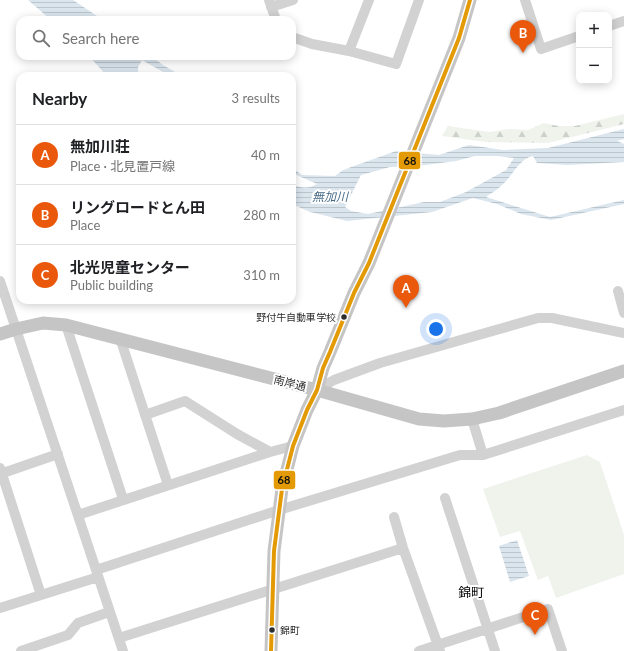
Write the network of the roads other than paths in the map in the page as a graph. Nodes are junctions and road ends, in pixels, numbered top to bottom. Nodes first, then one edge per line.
1 (293, 0) edge
2 (369, 0) edge
3 (419, 0) edge
4 (464, 0) edge
5 (470, 0) edge
6 (525, 0) edge
7 (270, 4) edge
8 (274, 16) edge
9 (624, 21) edge
10 (612, 25) edge
11 (576, 37) edge
12 (296, 38) edge
13 (349, 51) junction
14 (434, 89) junction
15 (0, 281) edge
16 (618, 292) dead end
17 (624, 313) edge
18 (66, 325) junction
19 (16, 329) junction
20 (624, 333) edge
21 (0, 334) edge
22 (120, 338) junction
23 (624, 371) edge
24 (317, 390) junction
25 (624, 410) edge
26 (145, 415) junction
27 (472, 419) junction
28 (292, 446) junction
29 (270, 452) junction
30 (58, 454) junction
31 (483, 455) junction
32 (1, 472) edge
33 (168, 485) junction
34 (445, 498) dead end
35 (123, 499) junction
36 (279, 510) junction
37 (78, 515) junction
38 (394, 517) dead end
39 (404, 548) junction
40 (97, 573) junction
41 (272, 590) junction
42 (41, 595) junction
43 (0, 608) edge
44 (109, 612) junction
45 (488, 628) junction
46 (118, 638) junction
47 (439, 648) edge
48 (21, 651) edge
49 (123, 651) edge
50 (271, 651) edge
51 (419, 651) edge
52 (495, 651) edge
53 (562, 651) edge

1 - 7 street
2 - 13 street
3 - 13 street
4 - 14 main road
5 - 14 main road
6 - 11 street
7 - 8 street
9 - 10 street
12 - 13 street
14 - 24 main road
15 - 19 street
16 - 17 street
18 - 19 main road, 南岸通
18 - 22 main road, 南岸通
18 - 35 street
19 - 21 main road, 南岸通
19 - 30 street
20 - 24 street
22 - 24 main road, 南岸通
22 - 26 street
23 - 27 main road, 南岸通
24 - 27 main road, 南岸通
24 - 28 main road
25 - 31 street
26 - 29 street
26 - 33 street
27 - 31 street
28 - 29 street
28 - 36 main road
29 - 33 street
30 - 32 street
30 - 37 street
31 - 36 street
32 - 42 street
33 - 35 street
34 - 45 street
35 - 37 street
36 - 40 street
36 - 41 main road
37 - 40 street
38 - 39 street
39 - 41 street
39 - 47 street
40 - 42 street
40 - 44 street
41 - 46 street
41 - 50 main road
42 - 43 street
44 - 46 street
44 - 48 street
45 - 47 street
45 - 52 street
45 - 53 street
46 - 49 street
47 - 51 street

